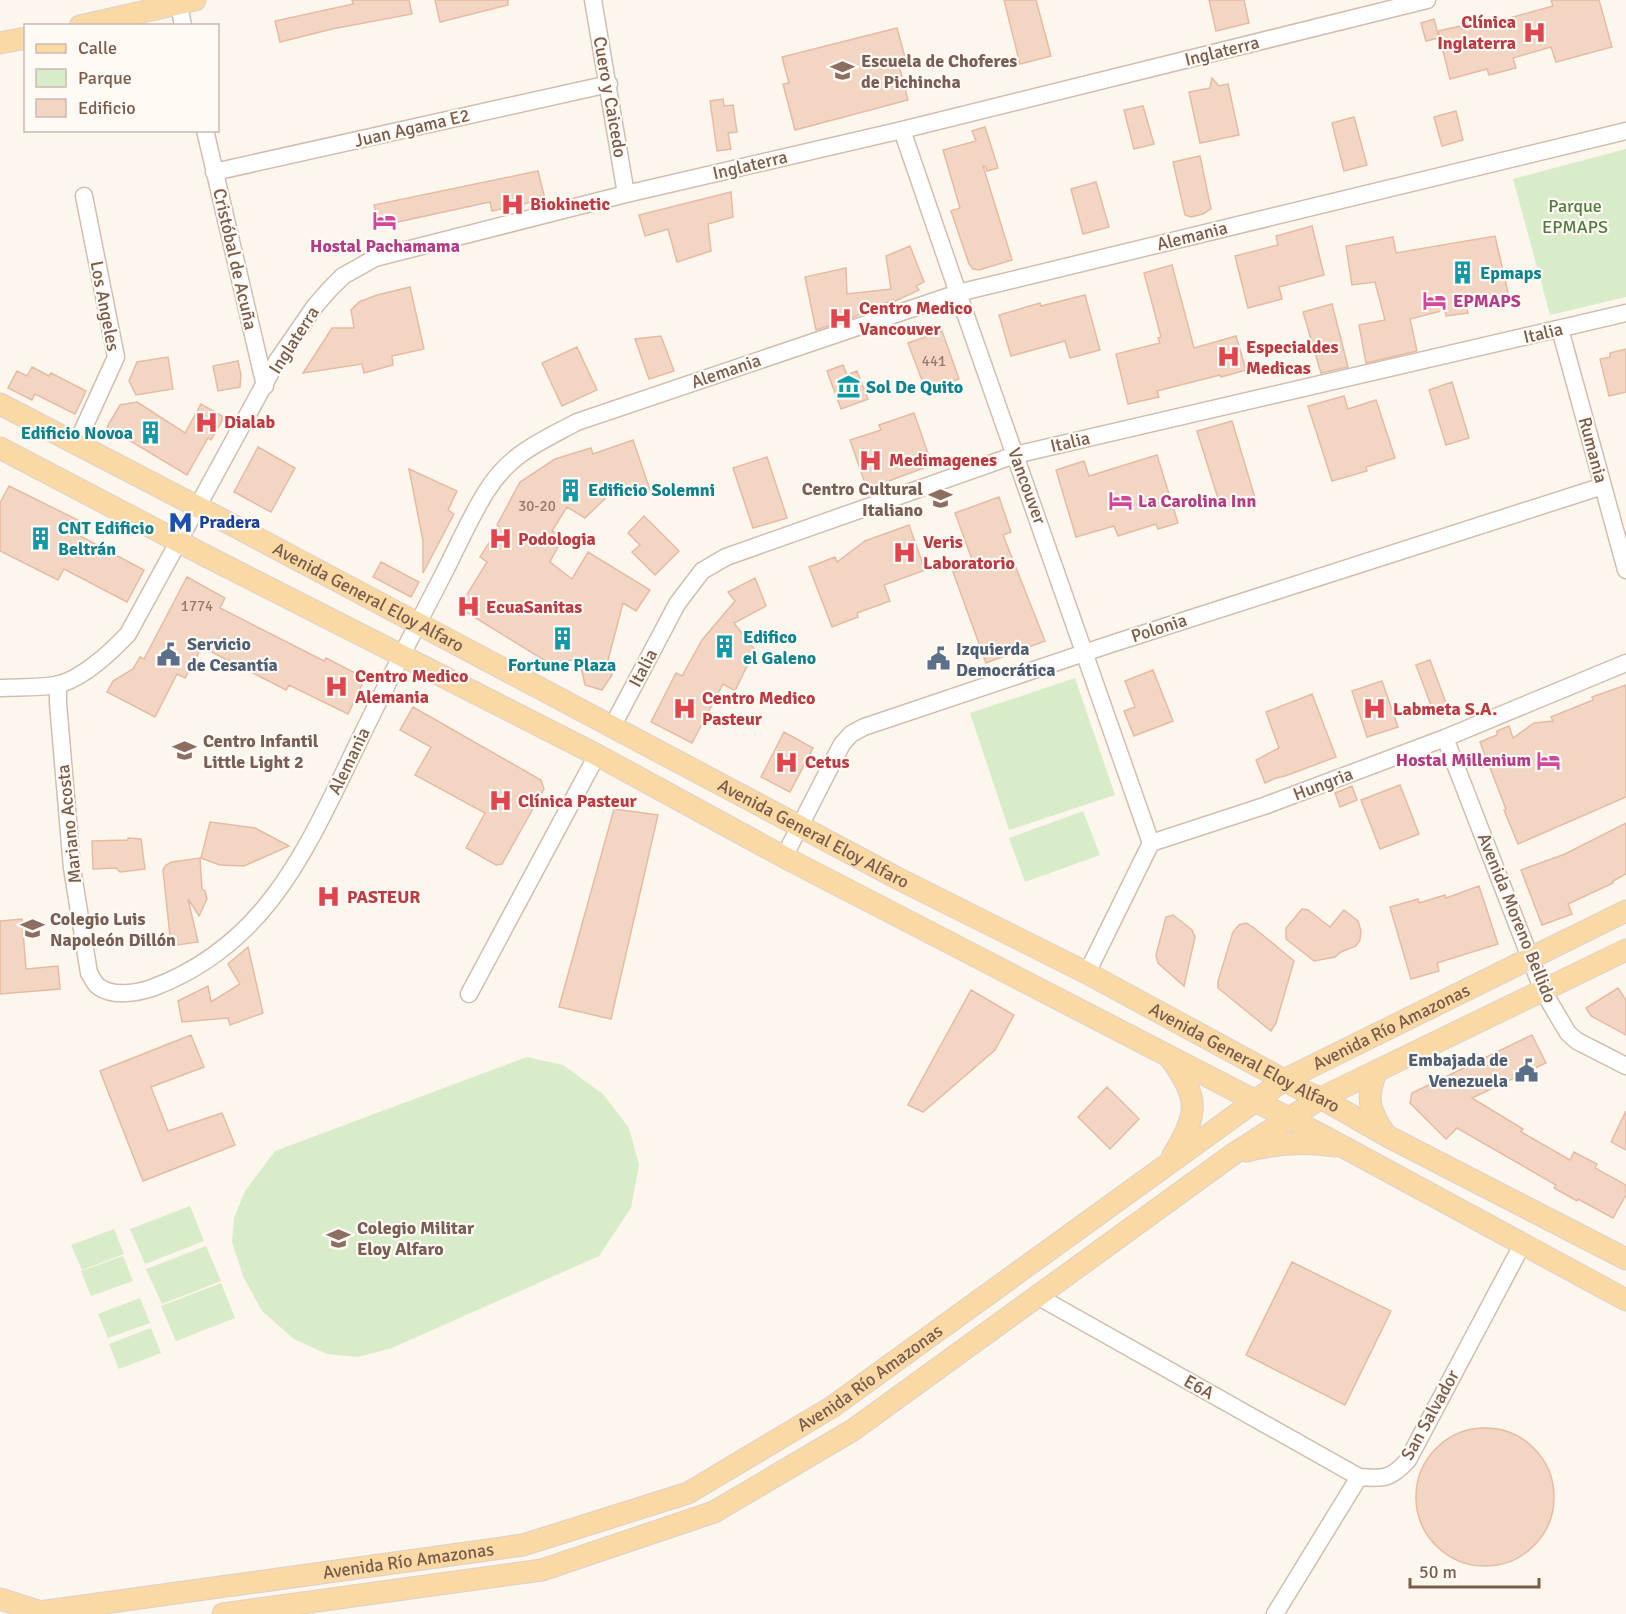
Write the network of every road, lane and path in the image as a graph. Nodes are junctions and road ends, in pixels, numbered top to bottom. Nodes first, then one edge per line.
1 (593, 0) edge
2 (1427, 0) edge
3 (187, 2) edge
4 (89, 24) edge
5 (183, 24) edge
6 (24, 38) edge
7 (0, 43) edge
8 (609, 84) junction
9 (902, 130) junction
10 (1626, 130) edge
11 (205, 132) edge
12 (214, 172) junction
13 (627, 194) junction
14 (84, 196) dead end
15 (958, 293) junction
16 (1626, 313) edge
17 (1560, 329) junction
18 (265, 386) junction
19 (0, 404) edge
20 (76, 445) junction
21 (0, 448) edge
22 (1015, 455) junction
23 (1603, 486) junction
24 (197, 507) junction
25 (178, 540) junction
26 (1626, 570) edge
27 (418, 624) junction
28 (1085, 653) junction
29 (401, 656) junction
30 (1626, 663) edge
31 (58, 684) junction
32 (0, 688) edge
33 (612, 727) junction
34 (1444, 738) junction
35 (597, 755) junction
36 (800, 826) junction
37 (1151, 843) junction
38 (784, 857) junction
39 (1626, 911) edge
40 (1626, 950) edge
41 (1530, 959) junction
42 (1088, 974) junction
43 (106, 991) joint
44 (1544, 991) junction
45 (469, 994) dead end
46 (1170, 1058) junction
47 (1626, 1066) edge
48 (1377, 1071) junction
49 (1284, 1080) junction
50 (1321, 1098) junction
51 (1254, 1100) junction
52 (1291, 1119) junction
53 (1389, 1137) junction
54 (1342, 1147) junction
55 (1232, 1155) junction
56 (1169, 1162) junction
57 (1522, 1245) junction
58 (1626, 1259) edge
59 (1039, 1297) junction
60 (1626, 1300) edge
61 (1359, 1477) junction
62 (0, 1599) edge
63 (33, 1613) edge
64 (223, 1614) edge
65 (1275, 1614) edge

1 - 8 street, Cuero y Caicedo
2 - 9 street, Inglaterra
3 - 4 main road
3 - 5 street
6 - 7 main road
8 - 12 street, Juan Agama E2
8 - 13 street, Cuero y Caicedo
9 - 13 street, Inglaterra
9 - 15 street, Vancouver
10 - 15 street, Alemania
11 - 12 street, Cristóbal de Acuña
12 - 18 street, Cristóbal de Acuña
13 - 18 street, Inglaterra
14 - 20 street, Los Angeles
15 - 22 street, Vancouver
15 - 27 street, Alemania
16 - 17 street, Italia
17 - 22 street, Italia
17 - 23 street, Rumania
18 - 24 street, Inglaterra
19 - 20 main road, Avenida General Eloy Alfaro
20 - 24 main road, Avenida General Eloy Alfaro
21 - 25 main road, Avenida General Eloy Alfaro
22 - 28 street, Vancouver
22 - 33 street, Italia
23 - 26 street, Rumania
23 - 28 street, Polonia
24 - 25 street, Inglaterra
24 - 27 main road, Avenida General Eloy Alfaro
25 - 29 main road, Avenida General Eloy Alfaro
25 - 31 street, Inglaterra
27 - 29 street, Alemania
27 - 33 main road, Avenida General Eloy Alfaro
28 - 36 street, Polonia
28 - 37 street, Vancouver
29 - 35 main road, Avenida General Eloy Alfaro
29 - 43 street, Alemania
30 - 34 street, Hungria
31 - 32 street
31 - 43 street, Mariano Acosta
33 - 36 main road, Avenida General Eloy Alfaro
34 - 37 street, Hungria
34 - 41 street, Avenida Moreno Bellido
35 - 38 main road, Avenida General Eloy Alfaro
35 - 45 street
36 - 38 street, Polonia
36 - 42 main road, Avenida General Eloy Alfaro
37 - 42 street
38 - 46 main road, Avenida General Eloy Alfaro
39 - 41 main road, Avenida Río Amazonas
40 - 44 main road, Avenida Río Amazonas
41 - 44 street, Avenida Moreno Bellido
41 - 49 main road, Avenida Río Amazonas
42 - 49 main road, Avenida General Eloy Alfaro
44 - 47 street, Avenida Moreno Bellido
44 - 48 main road, Avenida Río Amazonas
46 - 51 main road, Avenida General Eloy Alfaro
46 - 56 main road
48 - 50 main road, Avenida Río Amazonas
48 - 53 main road
49 - 50 main road, Avenida General Eloy Alfaro
49 - 51 main road, Avenida Río Amazonas
50 - 52 main road, Avenida Río Amazonas
50 - 53 main road, Avenida General Eloy Alfaro
51 - 52 main road, Avenida General Eloy Alfaro
51 - 56 main road, Avenida Río Amazonas
52 - 54 main road, Avenida General Eloy Alfaro
52 - 55 main road, Avenida Río Amazonas
53 - 58 main road, Avenida General Eloy Alfaro
54 - 55 main road
54 - 57 main road, Avenida General Eloy Alfaro
55 - 59 main road, Avenida Río Amazonas
56 - 63 main road, Avenida Río Amazonas
57 - 60 main road, Avenida General Eloy Alfaro
57 - 61 street, San Salvador
59 - 61 street, E6A
59 - 64 main road, Avenida Río Amazonas
61 - 65 street
62 - 63 main road

